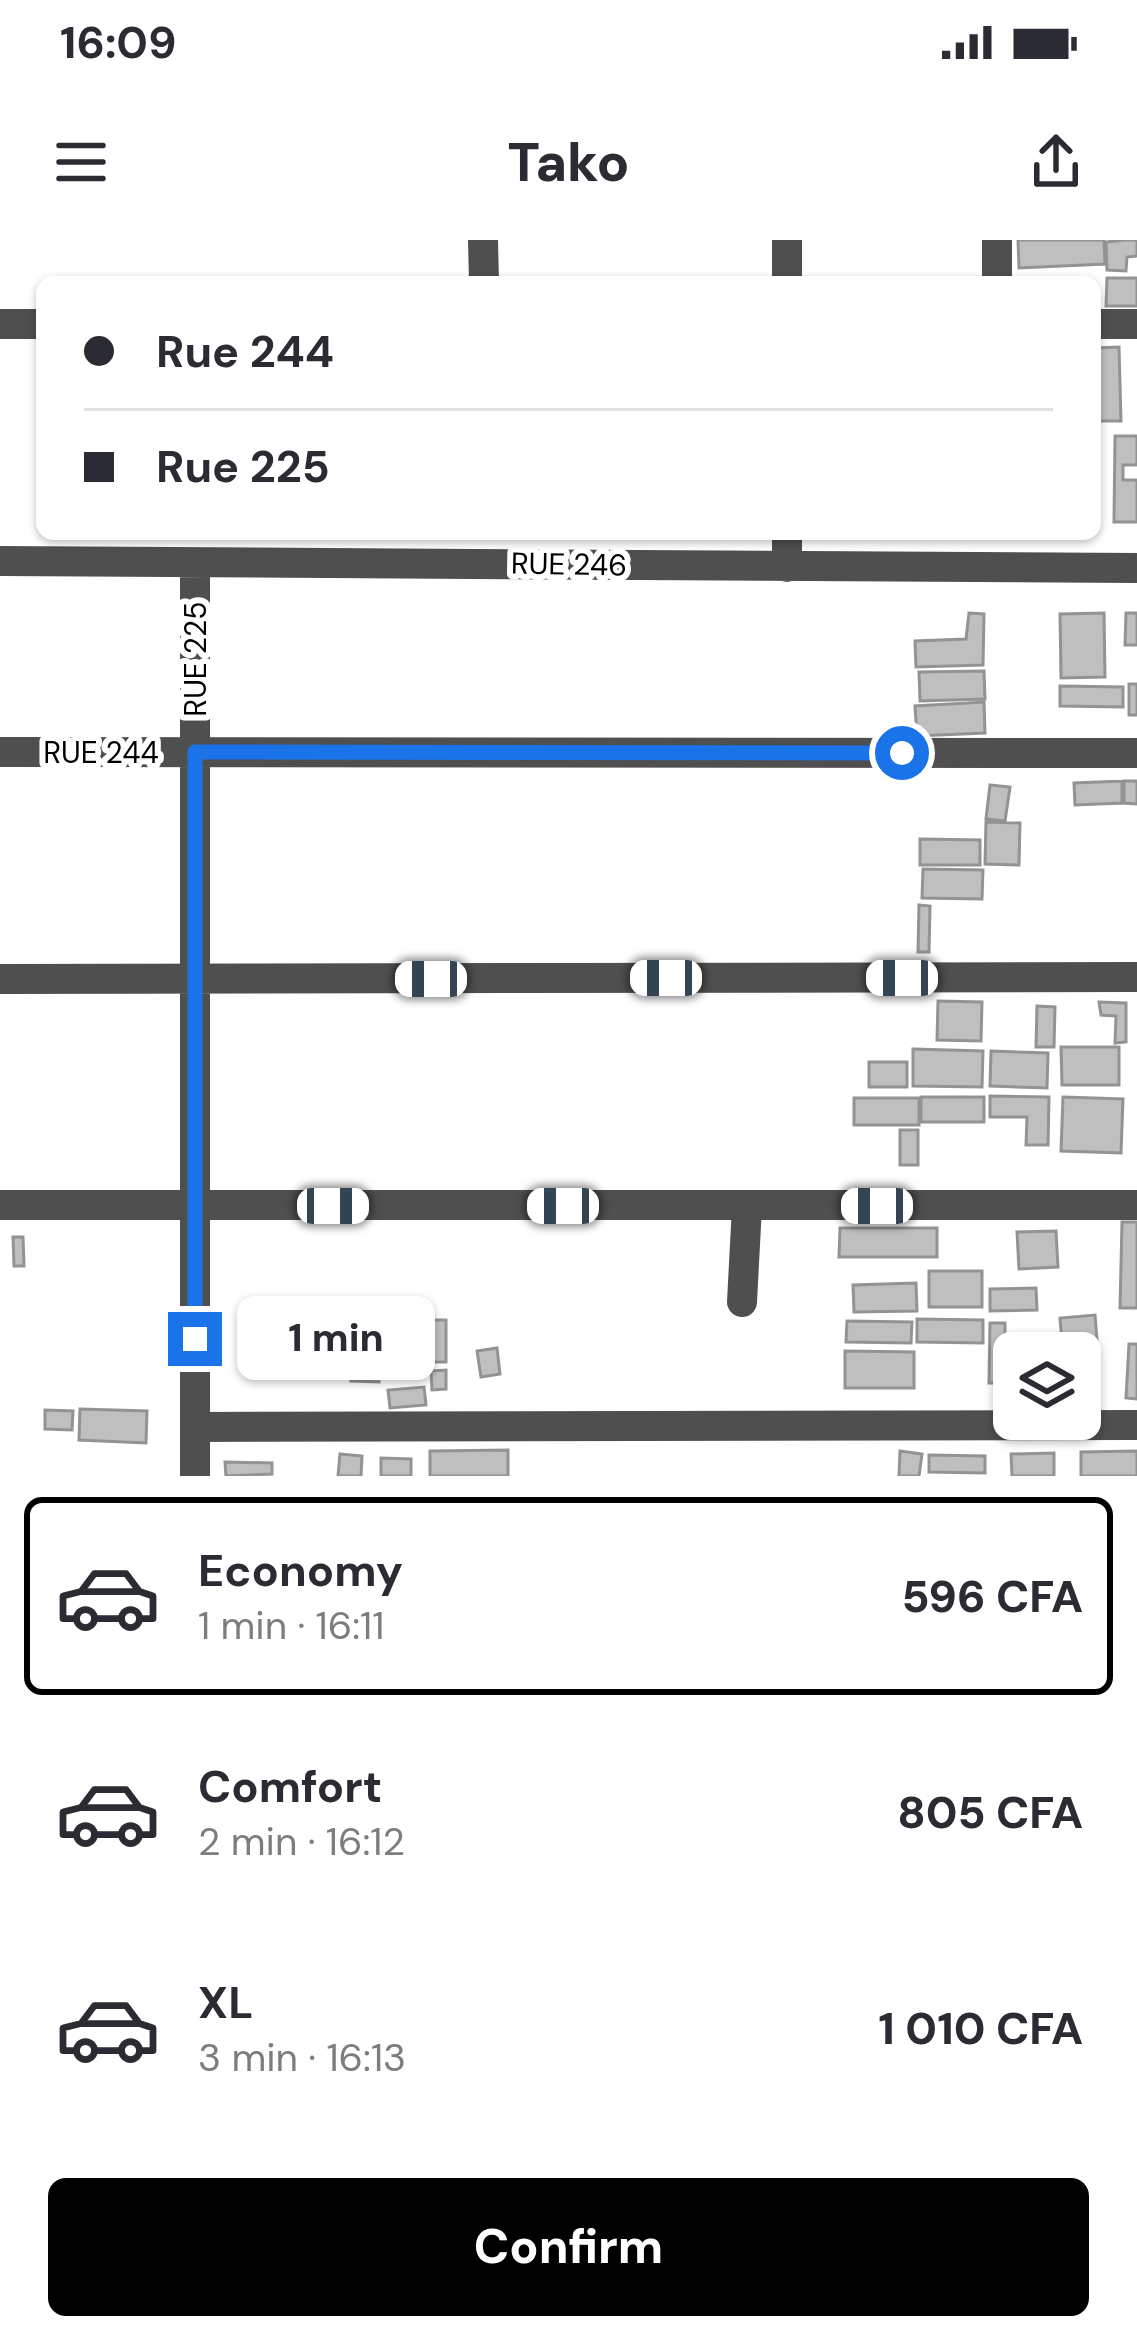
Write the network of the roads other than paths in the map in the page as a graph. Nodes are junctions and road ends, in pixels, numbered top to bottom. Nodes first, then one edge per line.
1 (483, 240) edge
2 (787, 240) edge
3 (997, 240) edge
4 (484, 276) edge
5 (787, 276) edge
6 (997, 276) edge
7 (0, 324) edge
8 (36, 324) edge
9 (1101, 324) edge
10 (1137, 324) edge
11 (787, 540) edge
12 (486, 548) edge
13 (0, 561) edge
14 (195, 563) junction
15 (787, 567) junction
16 (1137, 568) edge
17 (0, 752) edge
18 (195, 752) junction
19 (1137, 753) edge
20 (1137, 977) edge
21 (0, 979) edge
22 (195, 979) junction
23 (0, 1205) edge
24 (1137, 1205) edge
25 (195, 1206) junction
26 (747, 1206) junction
27 (742, 1302) dead end
28 (1137, 1426) edge
29 (195, 1427) junction
30 (196, 1476) edge

1 - 4 street
2 - 5 street
3 - 6 street
7 - 8 street
9 - 10 street
11 - 15 street
12 - 14 street, RUE 246
12 - 15 street, RUE 246
13 - 14 street, RUE 246
14 - 18 street, RUE 225
15 - 16 street, RUE 246
17 - 18 street, RUE 244
18 - 19 street, RUE 244
18 - 22 street, RUE 225
20 - 22 street
21 - 22 street
22 - 25 street, RUE 225
23 - 25 street
24 - 26 street
25 - 26 street
25 - 29 street, RUE 225
26 - 27 street
28 - 29 street
29 - 30 street, RUE 225

